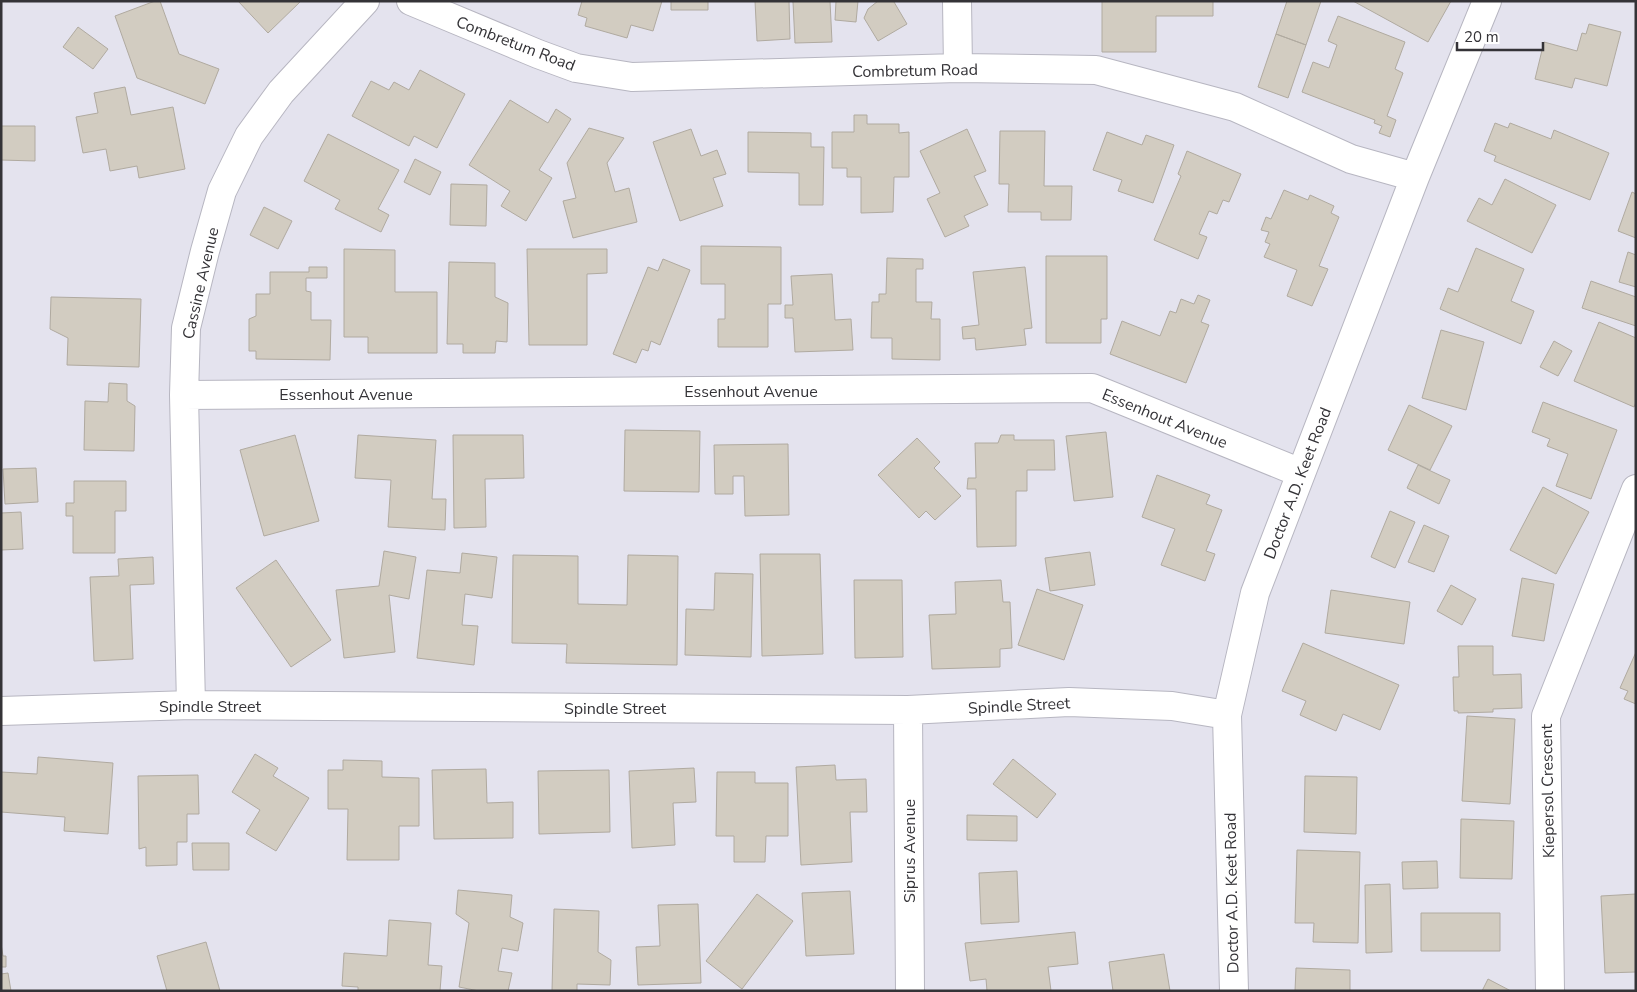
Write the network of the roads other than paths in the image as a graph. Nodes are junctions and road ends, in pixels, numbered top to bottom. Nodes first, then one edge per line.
1 (365, 1) edge
2 (411, 1) edge
3 (957, 1) edge
4 (1487, 1) edge
5 (958, 68) junction
6 (1415, 177) junction
7 (184, 395) junction
8 (1301, 473) junction
9 (1636, 489) edge
10 (191, 705) junction
11 (908, 710) junction
12 (1, 711) edge
13 (1227, 715) junction
14 (910, 991) edge
15 (1234, 991) edge
16 (1550, 991) edge

1 - 7 street, Cassine Avenue
2 - 5 street, Combretum Road
3 - 5 street
4 - 6 street, Doctor A.D. Keet Road
5 - 6 street, Combretum Road
6 - 8 street, Doctor A.D. Keet Road
7 - 8 street, Essenhout Avenue
7 - 10 street, Cassine Avenue
8 - 13 street, Doctor A.D. Keet Road
9 - 16 street, Kiepersol Crescent
10 - 11 street, Spindle Street
10 - 12 street, Spindle Street
11 - 13 street, Spindle Street
11 - 14 street, Siprus Avenue
13 - 15 street, Doctor A.D. Keet Road

